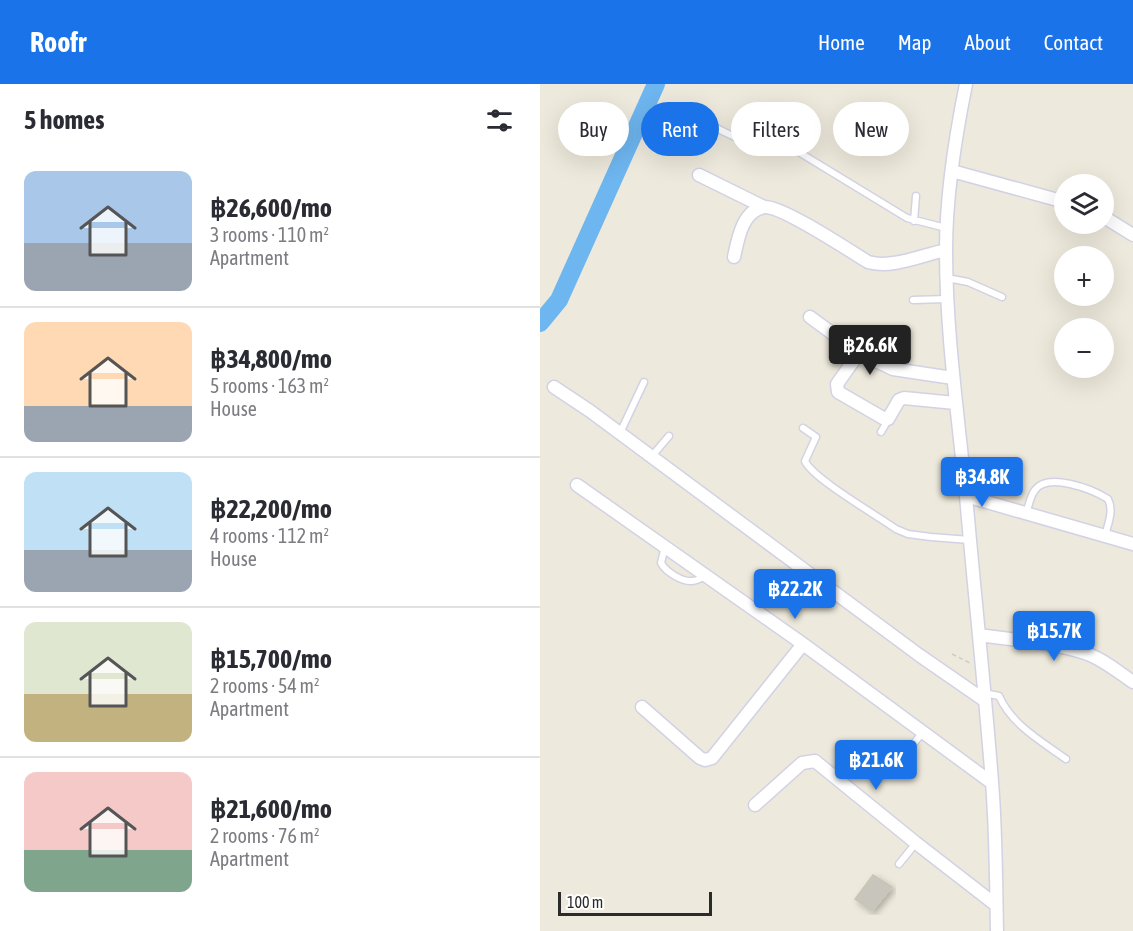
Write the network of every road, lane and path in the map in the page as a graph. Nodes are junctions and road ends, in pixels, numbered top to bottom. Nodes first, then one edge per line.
1 (966, 84) edge
2 (719, 129) edge
3 (952, 171) junction
4 (699, 176) dead end
5 (916, 196) dead end
6 (1054, 199) edge
7 (764, 207) junction
8 (914, 220) junction
9 (1114, 223) edge
10 (947, 229) junction
11 (1133, 235) edge
12 (946, 250) junction
13 (734, 257) dead end
14 (947, 278) junction
15 (1002, 297) dead end
16 (948, 299) junction
17 (913, 300) dead end
18 (810, 317) dead end
19 (859, 353) junction
20 (953, 378) junction
21 (644, 382) dead end
22 (554, 387) dead end
23 (955, 403) junction
24 (888, 419) junction
25 (803, 428) dead end
26 (881, 432) dead end
27 (620, 433) junction
28 (669, 436) dead end
29 (652, 456) junction
30 (578, 485) dead end
31 (966, 495) junction
32 (1026, 513) junction
33 (1105, 536) junction
34 (970, 540) junction
35 (1133, 544) edge
36 (665, 546) junction
37 (706, 575) junction
38 (979, 635) junction
39 (802, 644) junction
40 (952, 654) dead end
41 (981, 669) junction
42 (1133, 682) edge
43 (984, 696) junction
44 (642, 707) dead end
45 (923, 731) junction
46 (895, 757) dead end
47 (1066, 759) dead end
48 (992, 783) junction
49 (755, 805) dead end
50 (916, 843) junction
51 (899, 864) dead end
52 (996, 905) junction
53 (998, 931) edge

1 - 3 street
2 - 8 lane
3 - 6 street
3 - 10 street
4 - 7 street
5 - 8 lane
7 - 12 street
7 - 13 street
8 - 10 lane
9 - 11 street
10 - 12 street
12 - 14 street
14 - 15 lane
14 - 16 street
16 - 17 lane
16 - 20 street
18 - 19 street
19 - 20 street
19 - 24 street
20 - 23 street
21 - 27 lane
22 - 27 street
23 - 24 street
23 - 31 street
24 - 26 lane
25 - 34 lane
27 - 29 street
28 - 29 lane
29 - 43 street
30 - 36 street
31 - 32 street
31 - 34 street
32 - 33 street
32 - 33 lane
33 - 35 street
34 - 38 street
36 - 37 street
36 - 37 lane
37 - 39 street
38 - 41 street
38 - 42 street
39 - 44 street
39 - 45 street
40 - 41 path
41 - 43 street
43 - 47 lane
43 - 48 street
45 - 46 lane
45 - 48 street
48 - 52 street
49 - 50 street
50 - 51 lane
50 - 52 street
52 - 53 street

